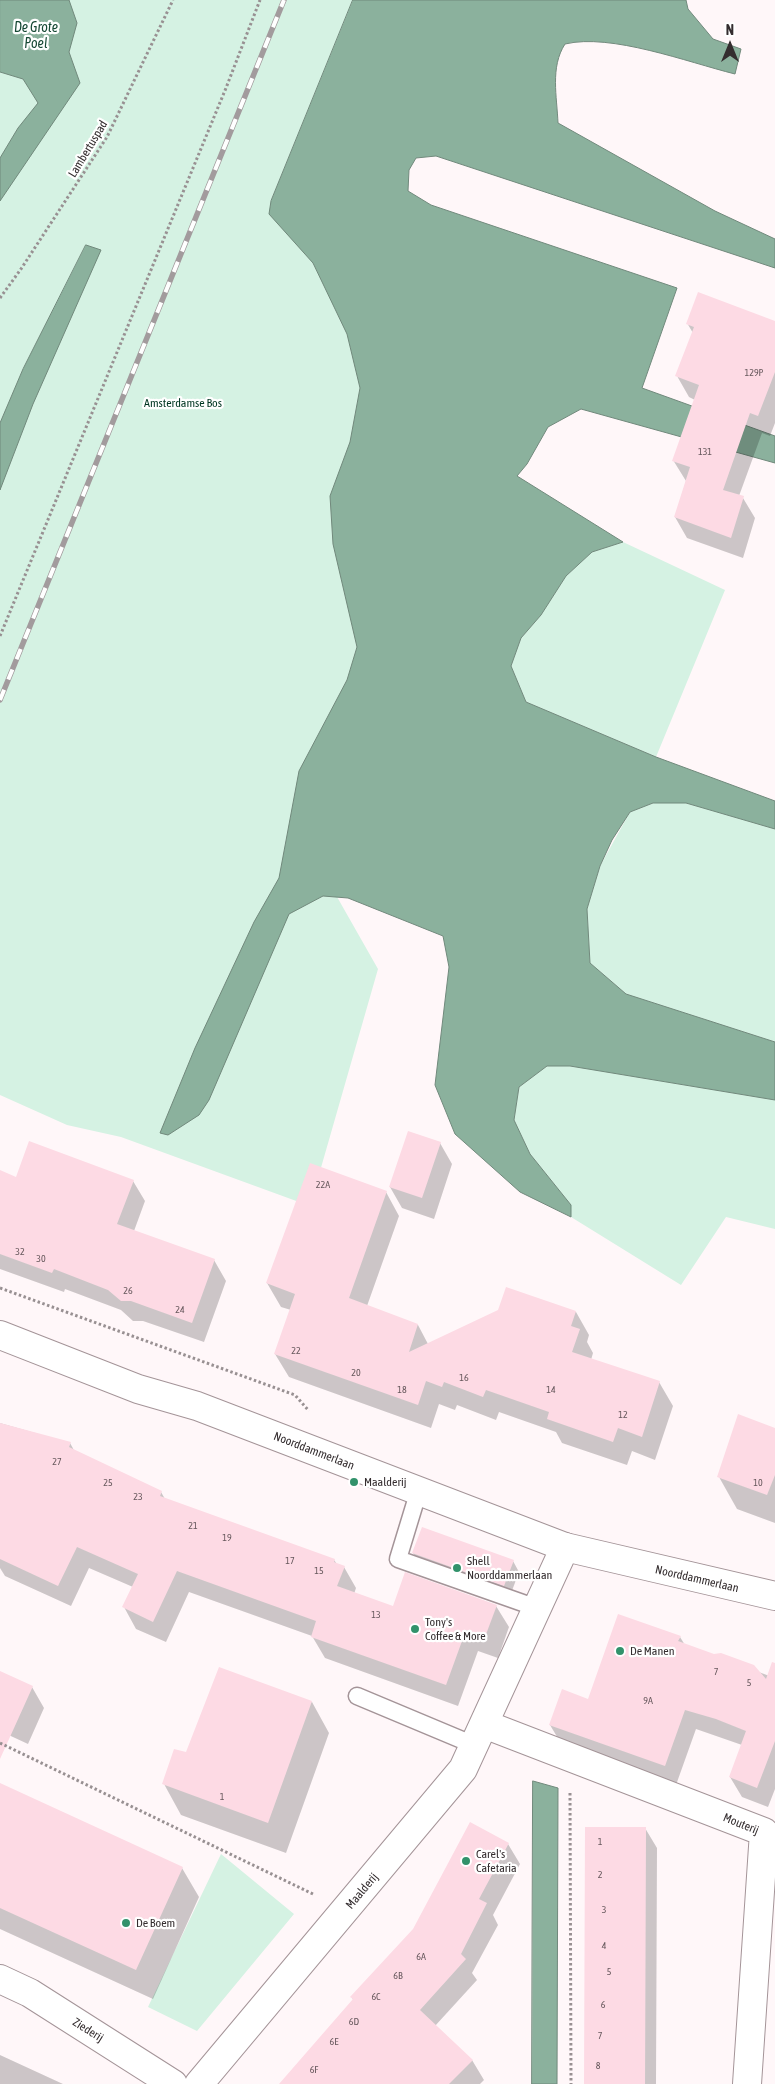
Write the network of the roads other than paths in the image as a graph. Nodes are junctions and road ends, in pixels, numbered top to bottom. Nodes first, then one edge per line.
1 (0, 1335) edge
2 (419, 1490) junction
3 (565, 1548) junction
4 (775, 1596) edge
5 (537, 1608) junction
6 (357, 1696) dead end
7 (479, 1734) junction
8 (0, 1979) edge
9 (173, 2084) edge
10 (199, 2084) edge
11 (747, 2084) edge

1 - 2 street, Noorddammerlaan
2 - 3 street, Noorddammerlaan
2 - 5 lane
3 - 4 street, Noorddammerlaan
3 - 5 street, Maalderij
5 - 7 street, Maalderij
6 - 7 lane
7 - 10 street, Maalderij
7 - 11 street, Mouterij
8 - 9 street, Ziederij

